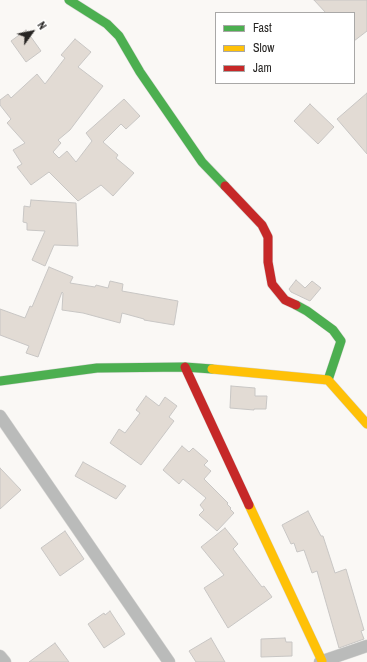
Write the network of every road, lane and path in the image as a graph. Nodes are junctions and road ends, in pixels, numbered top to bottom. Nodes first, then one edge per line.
1 (69, 0) edge
2 (185, 368) junction
3 (0, 380) edge
4 (328, 380) junction
5 (0, 416) edge
6 (367, 424) edge
7 (367, 646) edge
8 (0, 656) edge
9 (5, 662) edge
10 (169, 662) edge
11 (321, 662) edge

1 - 4 street
2 - 3 street
2 - 4 street
2 - 11 street
4 - 6 street
5 - 10 street
7 - 11 street
8 - 9 street

